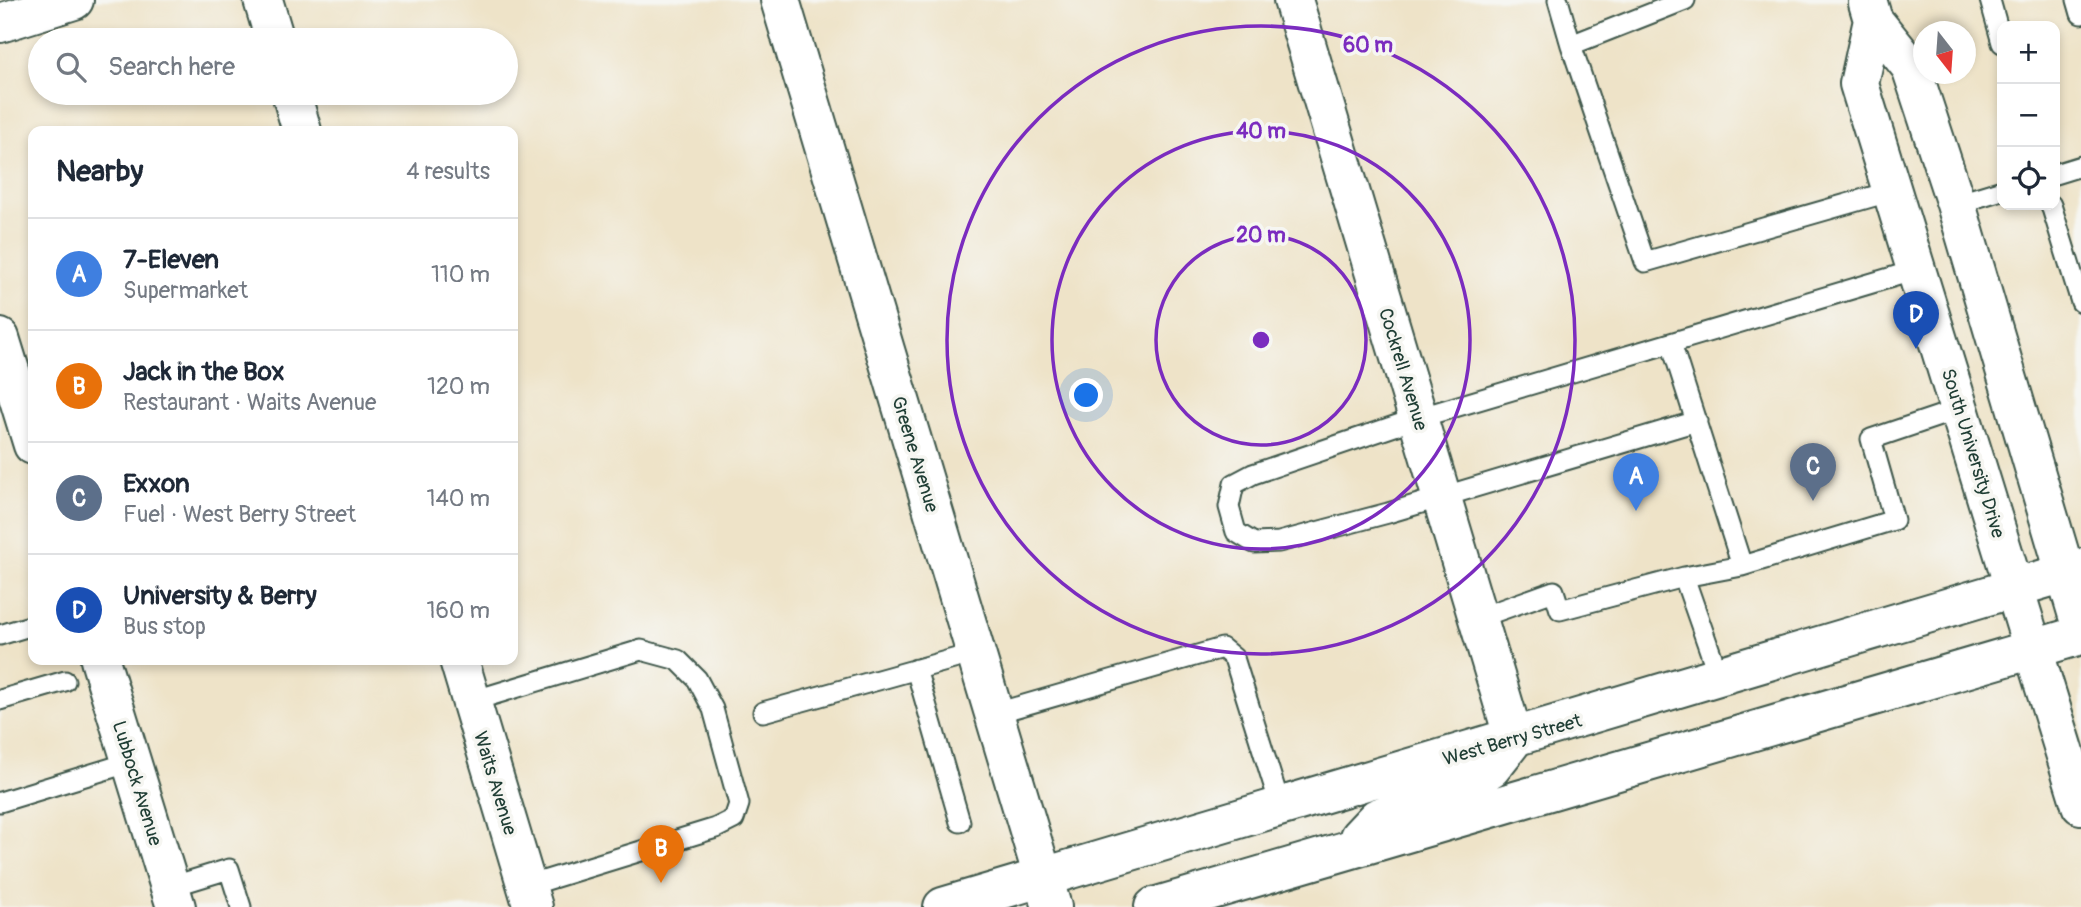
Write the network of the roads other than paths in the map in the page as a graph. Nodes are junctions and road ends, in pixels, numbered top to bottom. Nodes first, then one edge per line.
1 (74, 0) edge
2 (263, 0) edge
3 (780, 0) edge
4 (1293, 0) edge
5 (1559, 0) edge
6 (1685, 0) edge
7 (1990, 0) edge
8 (2077, 0) edge
9 (1870, 10) edge
10 (2081, 14) edge
11 (0, 23) edge
12 (1997, 25) edge
13 (271, 28) edge
14 (1572, 45) junction
15 (294, 105) edge
16 (301, 126) edge
17 (2081, 166) edge
18 (2060, 172) edge
19 (1892, 191) junction
20 (1997, 192) edge
21 (1956, 204) junction
22 (2053, 210) edge
23 (1916, 270) junction
24 (2081, 302) edge
25 (0, 338) edge
26 (1671, 343) junction
27 (1960, 409) junction
28 (1418, 418) junction
29 (1697, 421) junction
30 (28, 429) edge
31 (1442, 496) junction
32 (1742, 566) junction
33 (2074, 570) edge
34 (1684, 577) junction
35 (2015, 587) junction
36 (1478, 618) junction
37 (2081, 626) edge
38 (28, 627) edge
39 (0, 635) edge
40 (2081, 635) edge
41 (2034, 648) junction
42 (975, 653) junction
43 (102, 665) edge
44 (461, 665) edge
45 (916, 669) junction
46 (1719, 677) junction
47 (65, 681) dead end
48 (0, 700) edge
49 (472, 701) junction
50 (763, 712) dead end
51 (993, 714) junction
52 (1514, 739) junction
53 (131, 762) junction
54 (0, 802) edge
55 (2081, 805) edge
56 (1281, 808) junction
57 (960, 822) dead end
58 (1346, 852) junction
59 (1047, 892) edge
60 (173, 897) edge
61 (530, 897) edge
62 (241, 907) edge
63 (943, 907) edge
64 (1154, 907) edge

1 - 11 street
2 - 13 street
3 - 42 street, Greene Avenue
4 - 28 street, Cockrell Avenue
5 - 14 lane
6 - 14 lane
7 - 12 lane
8 - 10 lane
9 - 19 street, South University Drive
9 - 21 street, South University Drive
14 - 19 lane
15 - 16 street
17 - 18 lane
19 - 23 street, South University Drive
20 - 21 lane
21 - 33 street, South University Drive
22 - 24 lane
23 - 26 lane
23 - 27 street, South University Drive
25 - 30 street
26 - 28 lane
26 - 29 lane
27 - 32 lane
27 - 35 street, South University Drive
28 - 31 street, Cockrell Avenue
28 - 31 lane
29 - 31 lane
29 - 32 lane
31 - 36 street, Cockrell Avenue
32 - 34 lane
33 - 35 street, West Berry Street
33 - 37 street, South University Drive
34 - 36 lane
34 - 46 lane
35 - 41 street, South University Drive
35 - 46 street, West Berry Street
36 - 52 street, Cockrell Avenue
38 - 39 lane
40 - 41 street
41 - 55 street, South University Drive
41 - 58 street
42 - 45 lane
42 - 51 street, Greene Avenue
43 - 53 street, Lubbock Avenue
44 - 49 street, Waits Avenue
45 - 50 lane
45 - 57 lane
46 - 52 street, West Berry Street
47 - 48 lane
49 - 61 street, Waits Avenue
49 - 61 lane
51 - 56 lane
51 - 59 street, Greene Avenue
52 - 56 street, West Berry Street
52 - 58 street
53 - 54 lane
53 - 60 street, Lubbock Avenue
56 - 59 street, West Berry Street
58 - 64 street
59 - 63 street, West Berry Street
60 - 62 lane

